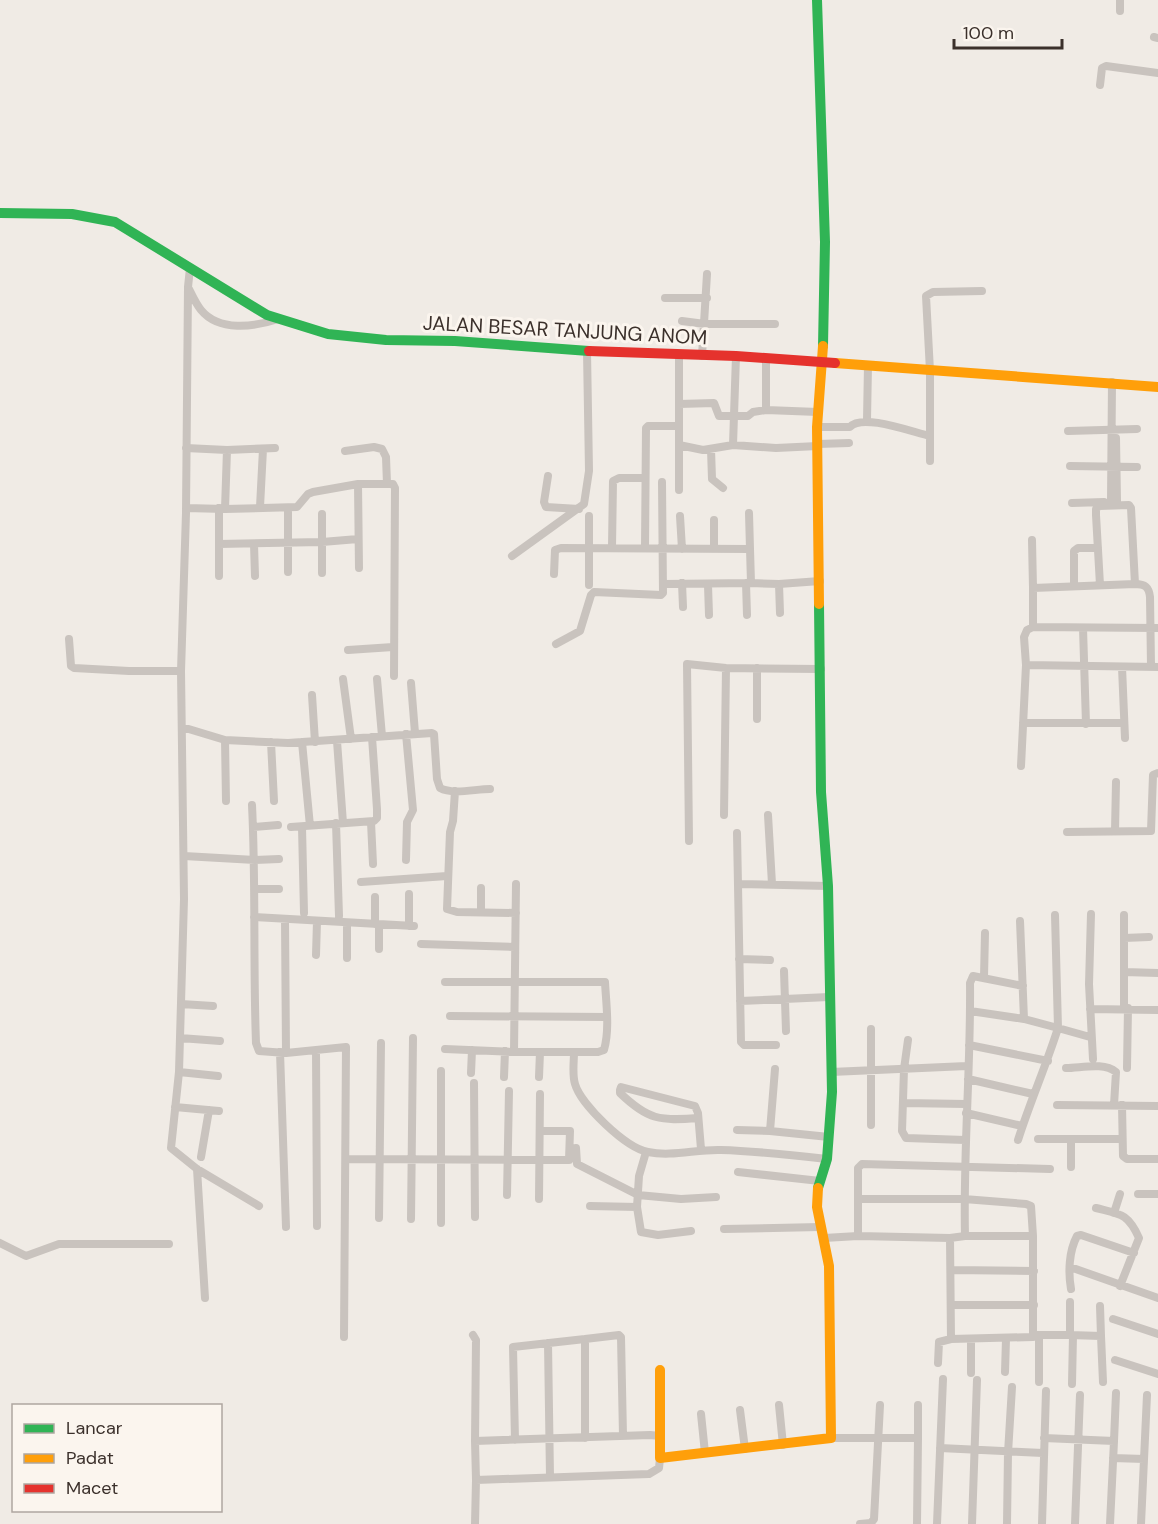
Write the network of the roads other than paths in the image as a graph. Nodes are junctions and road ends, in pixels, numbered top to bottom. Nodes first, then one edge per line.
1 (817, 0) edge
2 (1119, 0) edge
3 (1120, 11) dead end
4 (1158, 74) edge
5 (1100, 85) dead end
6 (0, 213) edge
7 (190, 268) junction
8 (707, 274) dead end
9 (188, 287) junction
10 (982, 291) dead end
11 (665, 298) dead end
12 (707, 298) junction
13 (278, 320) junction
14 (682, 321) dead end
15 (705, 324) junction
16 (775, 324) dead end
17 (587, 351) junction
18 (679, 354) junction
19 (702, 356) junction
20 (736, 356) junction
21 (766, 358) junction
22 (821, 362) junction
23 (868, 365) junction
24 (930, 370) junction
25 (1114, 382) junction
26 (1158, 387) edge
27 (679, 404) junction
28 (766, 410) junction
29 (818, 412) junction
30 (735, 416) junction
31 (867, 420) junction
32 (679, 426) junction
33 (817, 427) junction
34 (1137, 429) dead end
35 (1113, 430) junction
36 (1068, 431) dead end
37 (930, 436) junction
38 (849, 443) dead end
39 (679, 445) junction
40 (733, 445) junction
41 (818, 445) junction
42 (186, 448) junction
43 (276, 448) dead end
44 (263, 449) junction
45 (711, 449) junction
46 (227, 450) junction
47 (345, 451) dead end
48 (930, 461) dead end
49 (1070, 466) dead end
50 (1114, 467) junction
51 (1137, 467) dead end
52 (548, 476) dead end
53 (645, 478) junction
54 (662, 482) dead end
55 (358, 484) junction
56 (387, 484) junction
57 (723, 488) dead end
58 (679, 490) dead end
59 (1114, 501) junction
60 (1129, 501) dead end
61 (1072, 503) dead end
62 (260, 507) junction
63 (186, 508) junction
64 (222, 508) junction
65 (288, 508) junction
66 (579, 509) junction
67 (749, 513) dead end
68 (322, 514) dead end
69 (589, 516) dead end
70 (680, 516) dead end
71 (714, 520) dead end
72 (358, 539) junction
73 (1032, 540) dead end
74 (322, 542) junction
75 (287, 543) junction
76 (219, 544) junction
77 (254, 544) junction
78 (589, 548) junction
79 (612, 548) junction
80 (645, 548) junction
81 (1098, 548) junction
82 (664, 549) junction
83 (682, 549) junction
84 (714, 549) junction
85 (750, 549) junction
86 (512, 556) dead end
87 (359, 568) dead end
88 (288, 572) dead end
89 (322, 573) dead end
90 (554, 574) dead end
91 (219, 576) dead end
92 (255, 576) dead end
93 (820, 581) junction
94 (682, 583) junction
95 (748, 583) junction
96 (664, 584) junction
97 (779, 584) junction
98 (1135, 584) junction
99 (588, 585) dead end
100 (708, 585) junction
101 (1100, 585) junction
102 (1074, 586) junction
103 (1033, 588) junction
104 (682, 607) dead end
105 (780, 613) dead end
106 (709, 615) dead end
107 (747, 615) dead end
108 (1033, 627) junction
109 (1083, 628) junction
110 (1154, 628) edge
111 (69, 639) dead end
112 (556, 644) dead end
113 (393, 647) junction
114 (348, 650) dead end
115 (1026, 666) junction
116 (1155, 666) edge
117 (1083, 667) junction
118 (1122, 667) junction
119 (726, 668) junction
120 (757, 668) junction
121 (821, 669) junction
122 (181, 670) junction
123 (394, 676) dead end
124 (343, 679) dead end
125 (377, 679) dead end
126 (411, 682) dead end
127 (312, 695) dead end
128 (757, 720) dead end
129 (1023, 723) junction
130 (1124, 723) junction
131 (1086, 724) junction
132 (182, 727) junction
133 (411, 733) junction
134 (382, 736) junction
135 (372, 737) junction
136 (1125, 738) dead end
137 (225, 740) junction
138 (351, 740) junction
139 (337, 741) junction
140 (271, 742) junction
141 (302, 742) junction
142 (315, 742) junction
143 (1021, 766) dead end
144 (1158, 772) edge
145 (1116, 782) dead end
146 (489, 789) dead end
147 (455, 791) junction
148 (226, 801) dead end
149 (274, 801) dead end
150 (252, 805) dead end
151 (724, 815) dead end
152 (768, 815) dead end
153 (371, 822) junction
154 (340, 823) junction
155 (278, 825) dead end
156 (306, 826) junction
157 (253, 827) junction
158 (291, 827) dead end
159 (1115, 831) junction
160 (737, 832) dead end
161 (1067, 832) dead end
162 (689, 841) dead end
163 (184, 856) junction
164 (279, 859) dead end
165 (255, 860) junction
166 (406, 860) dead end
167 (373, 864) dead end
168 (447, 876) junction
169 (361, 882) dead end
170 (516, 884) dead end
171 (739, 884) junction
172 (772, 884) junction
173 (828, 886) junction
174 (481, 888) dead end
175 (254, 889) junction
176 (279, 889) dead end
177 (409, 894) dead end
178 (375, 897) dead end
179 (481, 912) junction
180 (304, 913) dead end
181 (516, 913) junction
182 (1091, 914) dead end
183 (1055, 915) dead end
184 (1124, 915) dead end
185 (339, 916) dead end
186 (254, 917) junction
187 (285, 920) junction
188 (316, 921) junction
189 (1020, 921) dead end
190 (347, 923) junction
191 (377, 924) junction
192 (985, 933) dead end
193 (1149, 937) dead end
194 (1124, 938) junction
195 (421, 944) dead end
196 (515, 948) junction
197 (379, 949) dead end
198 (316, 955) dead end
199 (347, 958) dead end
200 (739, 959) junction
201 (770, 960) dead end
202 (784, 971) dead end
203 (1124, 972) junction
204 (1158, 973) edge
205 (984, 976) junction
206 (445, 982) dead end
207 (514, 983) junction
208 (1023, 986) junction
209 (829, 997) junction
210 (785, 999) junction
211 (740, 1001) junction
212 (181, 1004) junction
213 (213, 1006) dead end
214 (1126, 1008) junction
215 (1090, 1010) junction
216 (1158, 1010) edge
217 (970, 1011) junction
218 (450, 1016) dead end
219 (515, 1017) junction
220 (606, 1017) junction
221 (1024, 1019) junction
222 (1058, 1028) junction
223 (871, 1029) dead end
224 (786, 1031) dead end
225 (1091, 1035) junction
226 (180, 1038) junction
227 (413, 1038) dead end
228 (908, 1040) dead end
229 (220, 1041) dead end
230 (381, 1043) dead end
231 (776, 1045) dead end
232 (969, 1046) junction
233 (445, 1049) dead end
234 (316, 1050) junction
235 (472, 1050) junction
236 (505, 1051) junction
237 (514, 1052) junction
238 (540, 1052) junction
239 (574, 1052) junction
240 (283, 1053) junction
241 (1093, 1059) dead end
242 (1048, 1061) junction
243 (967, 1066) junction
244 (1066, 1068) dead end
245 (1127, 1068) dead end
246 (776, 1069) dead end
247 (904, 1069) junction
248 (441, 1071) dead end
249 (870, 1071) junction
250 (179, 1072) junction
251 (831, 1072) junction
252 (471, 1073) dead end
253 (218, 1076) dead end
254 (504, 1077) dead end
255 (539, 1077) dead end
256 (968, 1079) junction
257 (474, 1083) dead end
258 (509, 1091) dead end
259 (540, 1094) dead end
260 (1033, 1094) junction
261 (903, 1103) junction
262 (966, 1104) junction
263 (1057, 1105) dead end
264 (1118, 1105) junction
265 (1158, 1106) edge
266 (175, 1107) junction
267 (209, 1110) junction
268 (219, 1111) dead end
269 (966, 1113) junction
270 (698, 1118) junction
271 (871, 1125) dead end
272 (1022, 1126) junction
273 (737, 1130) dead end
274 (540, 1131) junction
275 (770, 1131) junction
276 (829, 1137) junction
277 (1038, 1139) dead end
278 (1071, 1139) junction
279 (1122, 1139) junction
280 (965, 1140) junction
281 (1018, 1140) dead end
282 (576, 1148) dead end
283 (701, 1149) junction
284 (646, 1152) junction
285 (201, 1157) dead end
286 (345, 1159) junction
287 (380, 1159) junction
288 (412, 1159) junction
289 (441, 1159) junction
290 (827, 1159) junction
291 (1158, 1159) edge
292 (475, 1160) junction
293 (508, 1160) junction
294 (540, 1160) junction
295 (965, 1167) junction
296 (1071, 1167) dead end
297 (197, 1169) junction
298 (1050, 1169) dead end
299 (738, 1172) dead end
300 (820, 1181) junction
301 (1120, 1194) dead end
302 (1138, 1194) dead end
303 (1158, 1194) edge
304 (507, 1195) dead end
305 (638, 1196) junction
306 (716, 1197) dead end
307 (539, 1199) dead end
308 (859, 1199) junction
309 (964, 1199) junction
310 (260, 1206) dead end
311 (590, 1206) dead end
312 (637, 1207) junction
313 (1096, 1208) dead end
314 (1114, 1213) junction
315 (475, 1217) dead end
316 (379, 1218) dead end
317 (411, 1219) dead end
318 (441, 1223) dead end
319 (317, 1226) dead end
320 (286, 1227) dead end
321 (820, 1227) junction
322 (724, 1229) dead end
323 (691, 1231) dead end
324 (858, 1236) junction
325 (965, 1236) junction
326 (1034, 1236) junction
327 (824, 1238) junction
328 (950, 1238) junction
329 (0, 1243) edge
330 (169, 1244) dead end
331 (1134, 1253) junction
332 (1070, 1267) junction
333 (951, 1270) junction
334 (1034, 1271) junction
335 (1120, 1286) junction
336 (1071, 1289) dead end
337 (1158, 1297) edge
338 (204, 1298) dead end
339 (1070, 1302) dead end
340 (951, 1305) junction
341 (1034, 1305) junction
342 (1100, 1306) dead end
343 (1113, 1318) dead end
344 (1158, 1334) edge
345 (473, 1335) dead end
346 (1037, 1335) junction
347 (1071, 1335) junction
348 (1101, 1336) junction
349 (344, 1337) dead end
350 (585, 1339) junction
351 (951, 1339) junction
352 (1006, 1339) junction
353 (971, 1340) junction
354 (548, 1343) junction
355 (1116, 1360) dead end
356 (938, 1363) dead end
357 (660, 1370) dead end
358 (1005, 1372) dead end
359 (971, 1373) dead end
360 (1158, 1374) edge
361 (943, 1379) dead end
362 (977, 1380) dead end
363 (1039, 1382) dead end
364 (1103, 1382) dead end
365 (1072, 1384) dead end
366 (1012, 1387) dead end
367 (1046, 1391) dead end
368 (1116, 1393) dead end
369 (1080, 1395) dead end
370 (1147, 1395) dead end
371 (779, 1405) dead end
372 (880, 1405) dead end
373 (918, 1405) dead end
374 (740, 1410) dead end
375 (701, 1414) dead end
376 (623, 1436) junction
377 (660, 1436) junction
378 (585, 1438) junction
379 (831, 1438) junction
380 (918, 1438) junction
381 (1044, 1438) junction
382 (550, 1439) junction
383 (879, 1439) junction
384 (515, 1440) junction
385 (1079, 1440) junction
386 (1114, 1441) junction
387 (475, 1442) junction
388 (783, 1445) junction
389 (745, 1449) junction
390 (940, 1449) junction
391 (973, 1451) junction
392 (705, 1453) junction
393 (1008, 1453) junction
394 (1043, 1453) junction
395 (660, 1458) junction
396 (1113, 1458) junction
397 (1144, 1459) junction
398 (550, 1477) junction
399 (476, 1480) junction
400 (475, 1524) edge
401 (860, 1524) edge
402 (917, 1524) edge
403 (937, 1524) edge
404 (972, 1524) edge
405 (1007, 1524) edge
406 (1042, 1524) edge
407 (1075, 1524) edge
408 (1110, 1524) edge
409 (1141, 1524) edge

1 - 22 street
2 - 3 street
4 - 5 street
6 - 7 street, JALAN BESAR TANJUNG ANOM
7 - 9 street
7 - 13 street, JALAN BESAR TANJUNG ANOM
8 - 12 street
9 - 13 street
9 - 42 street
10 - 24 street
11 - 12 street
12 - 15 street
13 - 17 street, JALAN BESAR TANJUNG ANOM
14 - 15 street
15 - 16 street
15 - 19 street
17 - 18 street, JALAN BESAR TANJUNG ANOM
17 - 66 street
18 - 19 street, JALAN BESAR TANJUNG ANOM
18 - 27 street
19 - 20 street, JALAN BESAR TANJUNG ANOM
20 - 21 street, JALAN BESAR TANJUNG ANOM
20 - 30 street
21 - 22 street, JALAN BESAR TANJUNG ANOM
21 - 28 street
22 - 23 street, JALAN BESAR TANJUNG ANOM
22 - 29 street
23 - 24 street, JALAN BESAR TANJUNG ANOM
23 - 31 street
24 - 25 street, JALAN BESAR TANJUNG ANOM
24 - 37 street
25 - 26 street, JALAN BESAR TANJUNG ANOM
25 - 35 street
27 - 30 street
27 - 32 street
28 - 29 street
28 - 30 street
29 - 33 street
30 - 40 street
31 - 33 street
31 - 37 street
32 - 39 street
32 - 53 street
33 - 41 street
34 - 35 street
35 - 36 street
35 - 50 street
37 - 48 street
38 - 41 street
39 - 45 street
39 - 58 street
40 - 41 street
40 - 45 street
41 - 93 street
42 - 46 street
42 - 63 street
43 - 44 street
44 - 46 street
44 - 62 street
45 - 57 street
46 - 64 street
47 - 56 street
49 - 50 street
50 - 51 street
50 - 59 street
52 - 66 street
53 - 79 street
53 - 80 street
54 - 82 street
55 - 56 street
55 - 65 street
55 - 72 street
56 - 113 street
59 - 60 street
59 - 61 street
62 - 64 street
62 - 65 street
63 - 64 street
63 - 122 street
64 - 76 street
65 - 75 street
66 - 86 street
67 - 85 street
68 - 74 street
69 - 78 street
70 - 83 street
71 - 84 street
72 - 74 street
72 - 87 street
73 - 103 street
74 - 75 street
74 - 89 street
75 - 77 street
75 - 88 street
76 - 77 street
76 - 91 street
77 - 92 street
78 - 79 street
78 - 90 street
78 - 99 street
79 - 80 street
80 - 82 street
81 - 98 street
81 - 101 street
81 - 102 street
82 - 83 street
82 - 96 street
83 - 84 street
84 - 85 street
85 - 95 street
93 - 97 street
93 - 121 street
94 - 96 street
94 - 100 street
94 - 104 street
95 - 97 street
95 - 100 street
95 - 107 street
96 - 112 street
97 - 105 street
98 - 101 street
98 - 110 street
100 - 106 street
101 - 102 street
102 - 103 street
103 - 108 street
108 - 109 street
108 - 115 street
109 - 110 street
109 - 117 street
110 - 116 street
111 - 122 street
113 - 114 street
113 - 123 street
115 - 117 street
115 - 129 street
116 - 118 street
117 - 118 street
117 - 131 street
118 - 130 street
119 - 120 street
119 - 151 street
119 - 162 street
120 - 121 street
120 - 128 street
121 - 173 street
122 - 132 street
124 - 138 street
125 - 134 street
126 - 133 street
127 - 142 street
129 - 131 street
129 - 143 street
130 - 131 street
130 - 136 street
132 - 137 street
132 - 163 street
133 - 134 street
133 - 147 street
133 - 166 street
134 - 135 street
135 - 138 street
135 - 153 street
137 - 140 street
137 - 148 street
138 - 139 street
139 - 142 street
139 - 154 street
140 - 141 street
140 - 149 street
141 - 142 street
141 - 156 street
144 - 159 street
145 - 159 street
146 - 147 street
147 - 168 street
150 - 157 street
152 - 172 street
153 - 154 street
153 - 167 street
154 - 156 street
154 - 185 street
155 - 157 street
156 - 158 street
156 - 180 street
157 - 165 street
159 - 161 street
160 - 171 street
163 - 165 street
163 - 212 street
164 - 165 street
165 - 175 street
168 - 169 street
168 - 179 street
170 - 181 street
171 - 172 street
171 - 200 street
172 - 173 street
173 - 209 street
174 - 179 street
175 - 176 street
175 - 186 street
177 - 191 street
178 - 191 street
179 - 181 street
181 - 196 street
182 - 215 street
183 - 222 street
184 - 194 street
186 - 187 street
186 - 240 street
187 - 188 street
187 - 240 street
188 - 190 street
188 - 198 street
189 - 208 street
190 - 191 street
190 - 199 street
191 - 197 street
192 - 205 street
193 - 194 street
194 - 203 street
195 - 196 street
196 - 207 street
200 - 201 street
200 - 211 street
202 - 210 street
203 - 204 street
203 - 214 street
205 - 208 street
205 - 217 street
206 - 207 street
207 - 219 street
207 - 220 street
208 - 221 street
209 - 210 street
209 - 251 street
210 - 211 street
210 - 224 street
211 - 231 street
212 - 213 street
212 - 226 street
214 - 215 street
214 - 216 street
214 - 245 street
215 - 225 street
217 - 221 street
217 - 232 street
218 - 219 street
219 - 220 street
219 - 237 street
220 - 239 street
221 - 222 street
222 - 225 street
222 - 242 street
223 - 249 street
225 - 241 street
226 - 229 street
226 - 250 street
227 - 288 street
228 - 247 street
230 - 287 street
232 - 242 street
232 - 243 street
233 - 235 street
234 - 240 street
234 - 286 street
234 - 319 street
235 - 236 street
235 - 252 street
236 - 237 street
236 - 254 street
237 - 238 street
238 - 239 street
238 - 255 street
239 - 284 street
240 - 320 street
242 - 260 street
243 - 247 street
243 - 256 street
244 - 264 street
246 - 275 street
247 - 249 street
247 - 261 street
248 - 289 street
249 - 251 street
249 - 271 street
250 - 253 street
250 - 266 street
251 - 276 street
256 - 260 street
256 - 262 street
257 - 292 street
258 - 293 street
259 - 274 street
260 - 272 street
261 - 262 street
261 - 280 street
262 - 269 street
263 - 264 street
264 - 265 street
264 - 279 street
266 - 267 street
266 - 297 street
267 - 268 street
267 - 285 street
269 - 272 street
269 - 280 street
270 - 270 street
270 - 283 street
272 - 281 street
273 - 275 street
274 - 294 street
274 - 294 street
275 - 276 street
276 - 290 street
277 - 278 street
278 - 279 street
278 - 296 street
279 - 291 street
280 - 295 street
282 - 305 street
283 - 284 street
283 - 290 street
284 - 305 street
286 - 287 street
286 - 349 street
287 - 288 street
287 - 316 street
288 - 289 street
288 - 317 street
289 - 292 street
289 - 318 street
290 - 300 street
292 - 293 street
292 - 315 street
293 - 294 street
293 - 304 street
294 - 307 street
295 - 298 street
295 - 308 street
295 - 309 street
297 - 310 street
297 - 338 street
299 - 300 street
300 - 321 street
301 - 314 street
302 - 303 street
305 - 306 street
305 - 312 street
308 - 309 street
308 - 324 street
309 - 325 street
309 - 326 street
311 - 312 street
312 - 323 street
313 - 314 street
314 - 331 street
321 - 322 street
321 - 327 street
324 - 327 street
324 - 328 street
325 - 326 street
325 - 328 street
326 - 334 street
327 - 379 street
328 - 333 street
329 - 330 street
331 - 332 street
331 - 335 street
332 - 335 street
332 - 336 street
333 - 334 street
333 - 340 street
334 - 341 street
335 - 337 street
339 - 347 street
340 - 341 street
340 - 351 street
341 - 346 street
342 - 348 street
343 - 344 street
345 - 387 street
346 - 347 street
346 - 352 street
346 - 363 street
347 - 348 street
347 - 365 street
348 - 364 street
350 - 354 street
350 - 376 street
350 - 378 street
351 - 353 street
351 - 356 street
352 - 353 street
352 - 358 street
353 - 359 street
354 - 382 street
354 - 384 street
355 - 360 street
357 - 377 street
361 - 390 street
362 - 391 street
366 - 393 street
367 - 381 street
368 - 386 street
369 - 385 street
370 - 397 street
371 - 388 street
372 - 383 street
373 - 380 street
374 - 389 street
375 - 392 street
376 - 377 street
376 - 378 street
377 - 395 street
378 - 382 street
379 - 383 street
379 - 388 street
380 - 383 street
380 - 402 street
381 - 385 street
381 - 394 street
382 - 384 street
382 - 398 street
383 - 401 street
384 - 387 street
385 - 386 street
385 - 407 street
386 - 396 street
387 - 399 street
388 - 389 street
389 - 392 street
390 - 391 street
390 - 403 street
391 - 393 street
391 - 404 street
392 - 395 street
393 - 394 street
393 - 405 street
394 - 406 street
395 - 398 street
396 - 397 street
396 - 408 street
397 - 409 street
398 - 399 street
399 - 400 street

